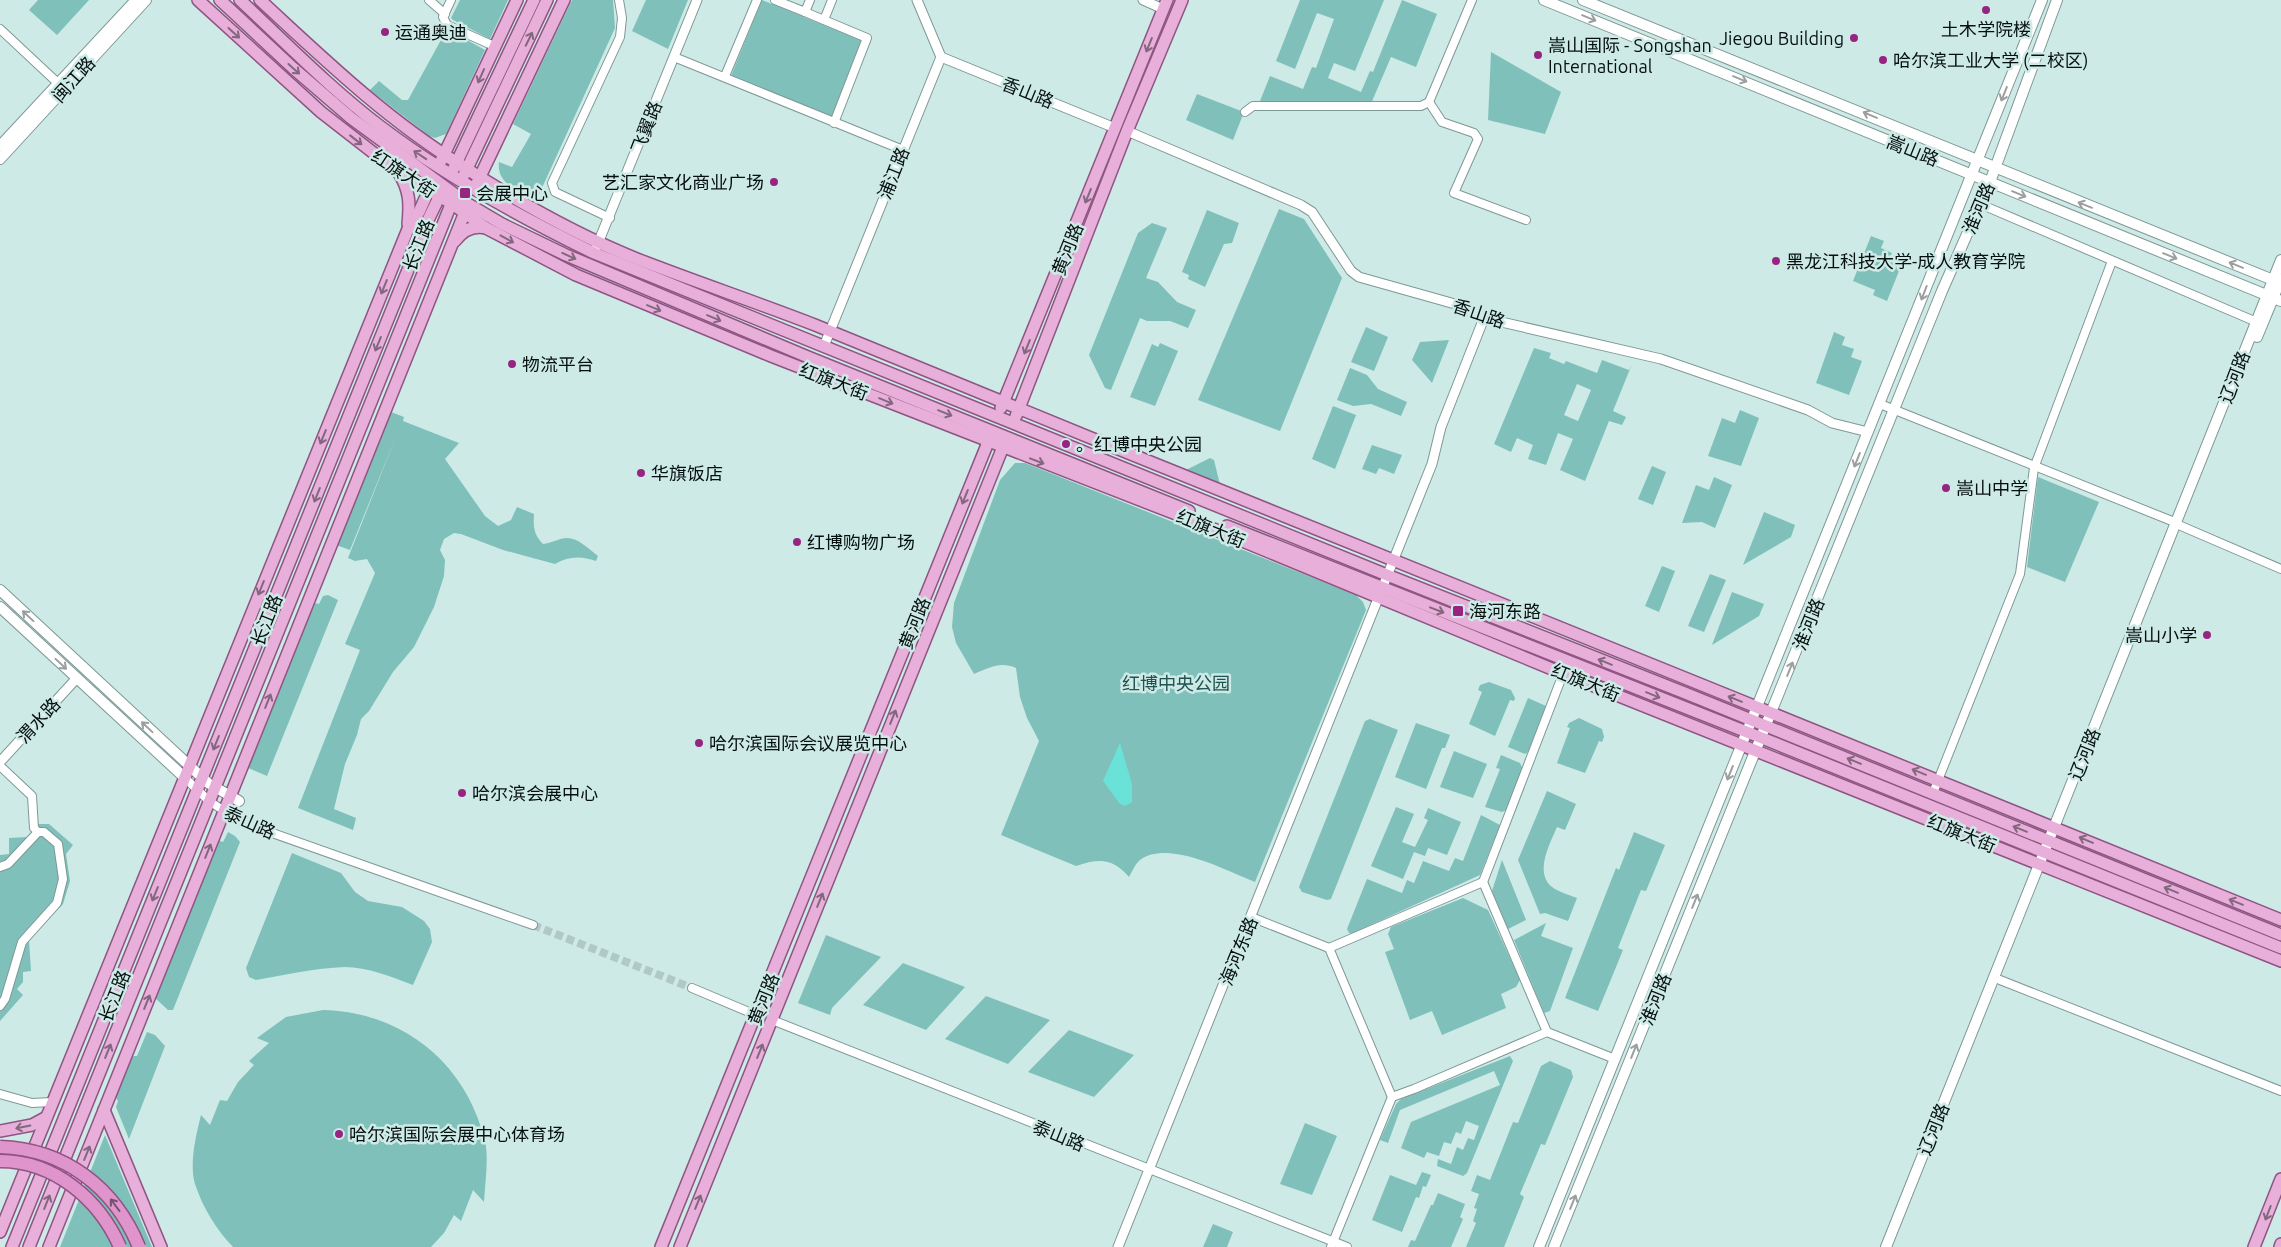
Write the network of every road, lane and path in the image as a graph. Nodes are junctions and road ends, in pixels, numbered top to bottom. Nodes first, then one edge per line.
1 (136, 0) edge
2 (146, 0) edge
3 (198, 0) edge
4 (220, 0) edge
5 (240, 0) edge
6 (260, 0) edge
7 (429, 0) edge
8 (451, 0) edge
9 (516, 0) edge
10 (534, 0) edge
11 (547, 0) edge
12 (564, 0) edge
13 (620, 0) edge
14 (697, 0) edge
15 (757, 0) edge
16 (775, 0) edge
17 (810, 0) edge
18 (832, 0) edge
19 (917, 0) edge
20 (1143, 0) edge
21 (1182, 0) edge
22 (1472, 0) edge
23 (1544, 0) edge
24 (1583, 0) edge
25 (2042, 0) edge
26 (2057, 0) edge
27 (1165, 4) edge
28 (805, 12) junction
29 (445, 14) junction
30 (824, 20) junction
31 (0, 29) edge
32 (494, 46) junction
33 (674, 57) junction
34 (941, 57) junction
35 (725, 76) junction
36 (61, 86) junction
37 (1429, 102) junction
38 (1245, 112) dead end
39 (834, 123) junction
40 (459, 124) junction
41 (1116, 128) junction
42 (1127, 132) junction
43 (426, 142) junction
44 (0, 146) edge
45 (903, 150) junction
46 (491, 152) junction
47 (444, 155) junction
48 (0, 159) edge
49 (1977, 160) junction
50 (456, 163) junction
51 (438, 167) junction
52 (1995, 168) junction
53 (467, 169) junction
54 (398, 172) junction
55 (1971, 174) junction
56 (450, 175) junction
57 (480, 177) junction
58 (461, 182) junction
59 (1990, 182) junction
60 (431, 185) junction
61 (474, 190) junction
62 (503, 191) junction
63 (442, 192) junction
64 (453, 199) junction
65 (1980, 204) junction
66 (466, 208) junction
67 (610, 218) junction
68 (1526, 220) dead end
69 (408, 228) junction
70 (486, 228) junction
71 (597, 248) junction
72 (448, 253) junction
73 (2281, 260) edge
74 (2112, 261) junction
75 (2278, 281) edge
76 (2274, 298) edge
77 (1484, 318) junction
78 (2259, 323) junction
79 (830, 331) junction
80 (824, 346) junction
81 (1004, 403) junction
82 (1880, 404) junction
83 (1018, 409) junction
84 (1893, 410) junction
85 (998, 417) junction
86 (1013, 423) junction
87 (1868, 432) junction
88 (990, 436) junction
89 (1005, 442) junction
90 (2034, 468) junction
91 (2179, 525) junction
92 (1393, 559) junction
93 (2281, 569) edge
94 (1387, 575) junction
95 (0, 590) edge
96 (1380, 592) junction
97 (0, 607) edge
98 (1568, 662) junction
99 (1564, 674) junction
100 (76, 679) junction
101 (1757, 708) junction
102 (1772, 714) junction
103 (1752, 721) junction
104 (1766, 726) junction
105 (1746, 732) junction
106 (1762, 738) junction
107 (1741, 745) junction
108 (1756, 751) junction
109 (0, 762) edge
110 (189, 765) junction
111 (0, 766) edge
112 (184, 777) junction
113 (202, 778) junction
114 (1938, 780) junction
115 (214, 788) junction
116 (197, 790) junction
117 (1933, 793) junction
118 (235, 799) junction
119 (209, 801) junction
120 (224, 813) junction
121 (2057, 828) junction
122 (38, 832) junction
123 (2051, 841) junction
124 (2044, 859) junction
125 (0, 867) edge
126 (1482, 882) junction
127 (1251, 917) junction
128 (2281, 920) edge
129 (533, 925) tunnel mouth
130 (2281, 934) edge
131 (1329, 948) junction
132 (2281, 948) edge
133 (2281, 961) edge
134 (2000, 980) junction
135 (692, 988) tunnel mouth
136 (0, 1006) edge
137 (756, 1015) junction
138 (772, 1020) junction
139 (1547, 1032) junction
140 (1615, 1059) junction
141 (2281, 1091) edge
142 (0, 1094) edge
143 (1392, 1097) junction
144 (52, 1102) junction
145 (104, 1110) junction
146 (45, 1118) junction
147 (0, 1131) edge
148 (0, 1147) edge
149 (0, 1160) edge
150 (1149, 1170) junction
151 (2281, 1179) edge
152 (0, 1232) edge
153 (1332, 1244) edge
154 (12, 1247) edge
155 (29, 1247) edge
156 (49, 1247) edge
157 (120, 1247) edge
158 (139, 1247) edge
159 (161, 1247) edge
160 (661, 1247) edge
161 (680, 1247) edge
162 (1118, 1247) edge
163 (1346, 1247) edge
164 (1539, 1247) edge
165 (1554, 1247) edge
166 (1886, 1247) edge
167 (1892, 1247) edge
168 (2254, 1247) edge

1 - 36 main road, 闽江路
2 - 36 main road, 闽江路
3 -> 54 main road, 红旗大街
4 -> 60 main road, 红旗大街
51 -> 5 main road, 红旗大街
6 - 43 main road, 红旗大街
7 - 29 street
8 - 29 street
9 - 32 main road
10 - 50 main road, 长江路
53 -> 11 main road, 长江路
12 - 46 main road
13 - 67 street
14 - 33 street, 飞翼路
15 - 35 street
16 - 28 street
17 - 28 street
18 - 30 street
19 - 34 street
20 - 27 street
21 - 42 main road, 黄河路
22 - 37 street
23 -> 55 main road, 嵩山路
49 -> 24 main road, 嵩山路
25 -> 49 main road, 淮河路
26 - 52 main road, 淮河路
27 -> 41 main road, 黄河路
28 - 30 street
29 - 32 street
30 - 39 street
31 - 36 street
32 -> 40 main road
33 - 35 street
33 - 67 street, 飞翼路
34 - 41 street, 香山路
34 - 45 street, 浦江路
35 - 39 street
36 - 44 main road, 闽江路
36 - 48 main road, 闽江路
37 - 38 street
37 - 68 street
39 - 45 street
40 - 43 main road
40 - 47 main road
41 -> 81 main road, 黄河路
42 - 77 street, 香山路
42 - 83 main road, 黄河路
43 - 47 main road, 红旗大街
45 - 79 street, 浦江路
46 - 57 main road
46 - 62 main road
47 - 50 main road, 红旗大街
47 - 51 main road
49 - 52 main road, 嵩山路
49 - 55 main road, 淮河路
50 - 53 main road, 红旗大街
50 - 56 main road, 长江路
51 - 56 main road, 红旗大街
51 - 60 main road
52 - 59 main road, 淮河路
75 -> 52 main road, 嵩山路
53 - 57 main road, 红旗大街
53 - 58 main road, 长江路
54 - 60 main road, 红旗大街
54 - 69 main road
55 - 59 main road, 嵩山路
55 -> 82 main road, 淮河路
56 - 58 main road, 红旗大街
56 - 63 main road, 长江路
57 - 61 main road
57 - 62 main road, 红旗大街
58 - 61 main road, 红旗大街
58 - 64 main road, 长江路
59 - 65 main road, 淮河路
59 -> 76 main road, 嵩山路
60 - 63 main road, 红旗大街
60 - 69 main road
61 - 66 main road
61 - 71 main road, 红旗大街
62 - 71 main road, 红旗大街
63 - 64 main road, 红旗大街
63 -> 113 main road, 长江路
64 - 66 main road, 红旗大街
64 - 115 main road, 长江路
65 - 74 street
65 - 84 main road, 淮河路
66 - 70 main road, 红旗大街
66 - 72 main road
66 -> 88 main road, 红旗大街
67 - 71 street, 飞翼路
69 -> 110 main road
70 - 72 main road
70 -> 88 main road, 红旗大街
71 - 79 main road, 红旗大街
71 - 80 main road, 红旗大街
118 -> 72 main road
73 - 75 main road, 辽河路
74 - 78 street
74 - 90 street
75 - 76 main road, 辽河路
76 - 78 main road, 辽河路
77 - 87 street, 香山路
77 - 92 street, 海河东路
78 - 91 main road, 辽河路
79 - 80 street, 浦江路
79 - 81 main road, 红旗大街
80 - 85 main road, 红旗大街
81 - 83 main road, 红旗大街
81 - 85 main road, 黄河路
82 - 84 street
82 - 87 main road, 淮河路
83 - 86 main road, 黄河路
83 - 92 main road, 红旗大街
84 - 90 street
102 -> 84 main road, 淮河路
85 - 86 main road, 红旗大街
85 - 88 main road, 黄河路
86 - 89 main road, 黄河路
86 - 94 main road, 红旗大街
87 -> 101 main road, 淮河路
88 - 89 main road, 红旗大街
88 -> 137 main road, 黄河路
89 -> 96 main road, 红旗大街
138 -> 89 main road, 黄河路
90 - 91 street
90 - 114 street
91 - 93 street
91 - 121 main road, 辽河路
92 - 94 street, 海河东路
101 -> 92 main road, 红旗大街
94 - 96 street, 海河东路
103 -> 94 main road, 红旗大街
110 -> 95 main road, 泰山路
96 -> 98 main road, 红旗大街
96 - 99 main road, 红旗大街
96 - 127 street, 海河东路
97 -> 100 main road, 泰山路
98 - 99 street
98 -> 105 main road, 红旗大街
99 - 107 main road, 红旗大街
99 - 126 street
100 - 109 street, 渭水路
100 - 112 main road, 泰山路
101 - 102 main road, 红旗大街
101 - 103 main road, 淮河路
102 - 104 main road, 淮河路
114 -> 102 main road, 红旗大街
103 - 104 main road, 红旗大街
103 - 105 main road, 淮河路
104 - 106 main road, 淮河路
117 -> 104 main road, 红旗大街
105 - 106 main road, 红旗大街
105 - 107 main road, 淮河路
106 - 108 main road, 淮河路
106 - 124 main road, 红旗大街
107 - 108 main road, 红旗大街
107 -> 140 main road, 淮河路
108 - 124 main road, 红旗大街
165 -> 108 main road, 淮河路
110 - 112 main road
110 - 113 main road, 泰山路
111 - 122 street
112 - 116 street, 泰山路
112 - 144 main road
113 - 115 main road, 泰山路
113 - 116 main road, 长江路
114 - 117 street
114 - 121 main road, 红旗大街
115 - 118 main road, 泰山路
115 - 119 main road, 长江路
116 - 119 street, 泰山路
116 -> 154 main road, 长江路
123 -> 117 main road, 红旗大街
118 - 120 main road
119 - 120 street, 泰山路
155 -> 119 main road, 长江路
120 - 129 street, 泰山路
145 -> 120 main road
121 - 123 main road, 辽河路
128 -> 121 main road, 红旗大街
122 - 125 street
122 - 136 street
123 - 124 main road, 辽河路
130 -> 123 main road, 红旗大街
124 - 132 main road, 红旗大街
124 - 133 main road, 红旗大街
124 - 134 main road, 辽河路
124 - 166 main road, 辽河路
126 - 131 street
126 - 139 street
127 - 131 street
127 - 150 street, 海河东路
131 - 143 street
134 - 141 street
134 - 167 main road, 辽河路
135 - 137 street
137 - 160 main road, 黄河路
138 - 150 street, 泰山路
161 -> 138 main road, 黄河路
139 - 140 street
139 - 143 street
140 - 164 main road, 淮河路
142 - 144 street
143 - 153 street
144 - 146 main road
156 -> 145 main road
145 - 159 main road
146 -> 147 main road
146 - 152 main road
158 -> 148 highway, bridge
149 - 157 highway, bridge
150 - 153 street, 泰山路
150 - 162 street, 海河东路
151 -> 168 main road
153 - 163 street, 泰山路

